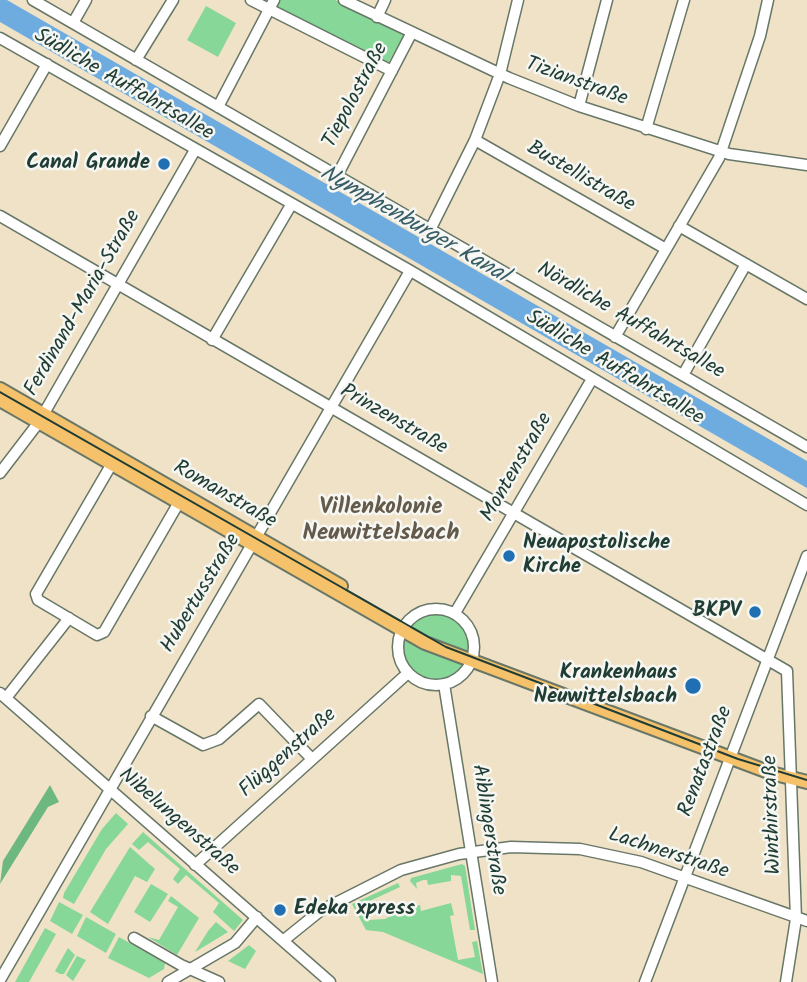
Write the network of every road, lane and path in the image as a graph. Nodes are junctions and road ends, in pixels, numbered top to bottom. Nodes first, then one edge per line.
1 (33, 0) edge
2 (86, 0) edge
3 (173, 0) edge
4 (251, 0) edge
5 (344, 0) edge
6 (384, 0) edge
7 (518, 0) edge
8 (607, 0) edge
9 (684, 0) edge
10 (768, 0) edge
11 (272, 5) edge
12 (377, 17) junction
13 (73, 23) junction
14 (411, 34) junction
15 (0, 37) edge
16 (136, 60) junction
17 (47, 64) junction
18 (392, 71) junction
19 (500, 74) junction
20 (579, 106) junction
21 (218, 107) junction
22 (646, 129) junction
23 (475, 140) junction
24 (0, 146) edge
25 (195, 150) junction
26 (721, 152) junction
27 (807, 165) edge
28 (337, 176) junction
29 (291, 205) junction
30 (0, 216) edge
31 (679, 226) junction
32 (430, 228) junction
33 (666, 248) junction
34 (746, 264) junction
35 (410, 271) junction
36 (117, 284) junction
37 (807, 299) edge
38 (615, 337) junction
39 (212, 340) junction
40 (683, 375) junction
41 (592, 379) junction
42 (0, 389) edge
43 (0, 400) edge
44 (333, 408) junction
45 (41, 418) junction
46 (807, 447) edge
47 (114, 460) junction
48 (0, 473) edge
49 (181, 499) junction
50 (807, 505) edge
51 (514, 512) junction
52 (255, 541) junction
53 (807, 556) edge
54 (455, 613) junction
55 (69, 618) junction
56 (404, 627) junction
57 (469, 658) junction
58 (766, 659) junction
59 (408, 673) junction
60 (444, 684) junction
61 (3, 696) edge
62 (151, 716) junction
63 (729, 757) junction
64 (312, 759) junction
65 (792, 778) junction
66 (807, 782) edge
67 (110, 789) junction
68 (471, 852) junction
69 (195, 865) junction
70 (684, 877) junction
71 (257, 917) junction
72 (802, 920) edge
73 (134, 938) dead end
74 (284, 940) junction
75 (190, 969) junction
76 (0, 980) edge
77 (168, 982) edge
78 (219, 982) edge
79 (330, 982) edge
80 (492, 982) edge
81 (645, 982) edge
82 (786, 982) edge

1 - 13 street, Nördliche Auffahrtsallee
2 - 13 street
3 - 16 street
4 - 11 street
5 - 12 street, Tizianstraße
6 - 12 street
7 - 19 street
8 - 20 street
9 - 22 street
10 - 26 street
11 - 18 street
11 - 21 street
12 - 14 street, Tizianstraße
13 - 16 street, Nördliche Auffahrtsallee
14 - 18 street, Tiepolostraße
14 - 19 street, Tizianstraße
15 - 17 street, Südliche Auffahrtsallee
16 - 21 street, Nördliche Auffahrtsallee
17 - 24 street
17 - 25 street, Südliche Auffahrtsallee
18 - 28 street, Tiepolostraße
19 - 20 street, Tizianstraße
19 - 23 street
20 - 22 street, Tizianstraße
21 - 28 street, Nördliche Auffahrtsallee
22 - 26 street, Tizianstraße
23 - 32 street
23 - 33 street, Bustellistraße
25 - 29 street, Südliche Auffahrtsallee
25 - 36 street, Ferdinand-Maria-Straße
26 - 27 street, Tizianstraße
26 - 31 street
28 - 32 street, Nördliche Auffahrtsallee
29 - 35 street, Südliche Auffahrtsallee
29 - 39 street
30 - 36 street, Prinzenstraße
31 - 33 street
31 - 34 street
32 - 38 street, Nördliche Auffahrtsallee
33 - 38 street
34 - 37 street
34 - 40 street
35 - 41 street, Südliche Auffahrtsallee
35 - 44 street, Hubertusstraße
36 - 39 street, Prinzenstraße
36 - 45 street, Ferdinand-Maria-Straße
38 - 40 street, Nördliche Auffahrtsallee
39 - 44 street, Prinzenstraße
40 - 46 street, Nördliche Auffahrtsallee
41 - 50 street, Südliche Auffahrtsallee
41 - 51 street, Montenstraße
42 - 45 main road, Romanstraße
43 - 45 main road, Romanstraße
44 - 51 street, Prinzenstraße
44 - 52 street, Hubertusstraße
45 - 47 main road, Romanstraße
45 - 48 street, Ferdinand-Maria-Straße
47 - 49 main road, Romanstraße
47 - 55 street
49 - 52 main road, Romanstraße
49 - 55 street
51 - 54 street, Montenstraße
51 - 58 street, Prinzenstraße
52 - 56 main road, Romanstraße
52 - 62 street, Hubertusstraße
53 - 58 street, Renatastraße
54 - 56 street
54 - 57 street
55 - 61 street
56 - 57 main road, Romanstraße
56 - 59 street
57 - 60 street
57 - 63 main road, Romanstraße
58 - 63 street, Renatastraße
58 - 65 street, Winthirstraße
59 - 60 street
59 - 64 street, Flüggenstraße
60 - 68 street, Aiblingerstraße
61 - 67 street, Nibelungenstraße
62 - 64 street
62 - 67 street, Hubertusstraße
63 - 65 main road, Romanstraße
63 - 70 street, Renatastraße
64 - 69 street, Flüggenstraße
65 - 66 main road, Romanstraße
65 - 72 street, Winthirstraße
67 - 69 street, Nibelungenstraße
67 - 76 street, Hubertusstraße
68 - 70 street, Lachnerstraße
68 - 74 street, Lachnerstraße
68 - 80 street, Aiblingerstraße
69 - 71 street, Nibelungenstraße
70 - 72 street, Lachnerstraße
70 - 81 street, Renatastraße
71 - 74 street, Nibelungenstraße
71 - 75 street
72 - 82 street, Winthirstraße
73 - 75 street
74 - 79 street, Nibelungenstraße
75 - 77 street
75 - 78 street

